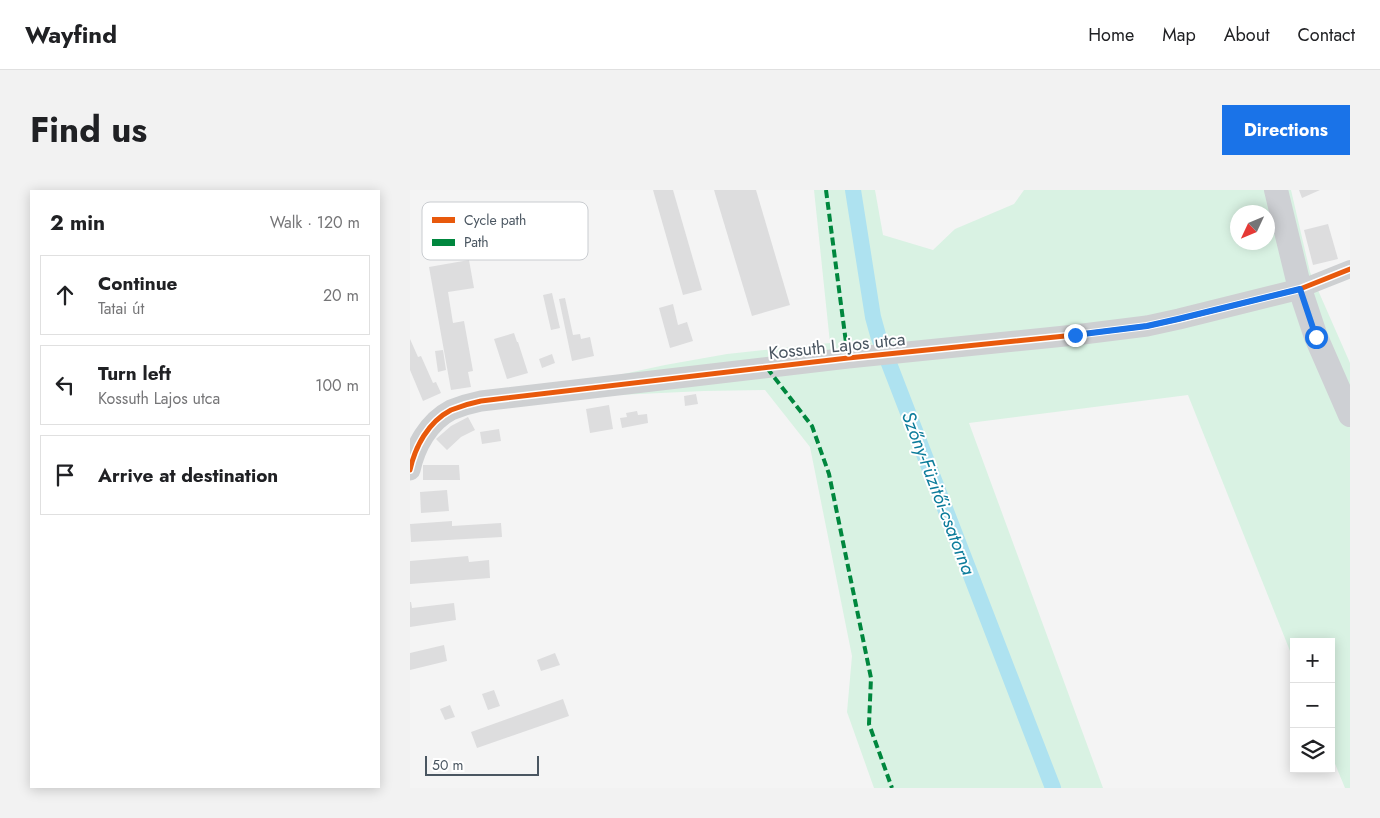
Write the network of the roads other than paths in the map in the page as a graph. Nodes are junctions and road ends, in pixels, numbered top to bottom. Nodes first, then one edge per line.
1 (1276, 190) edge
2 (1350, 269) edge
3 (1300, 289) junction
4 (1350, 416) edge
5 (410, 470) edge

1 - 3 main road
2 - 3 street
3 - 4 main road
3 - 5 street, Kossuth Lajos utca

